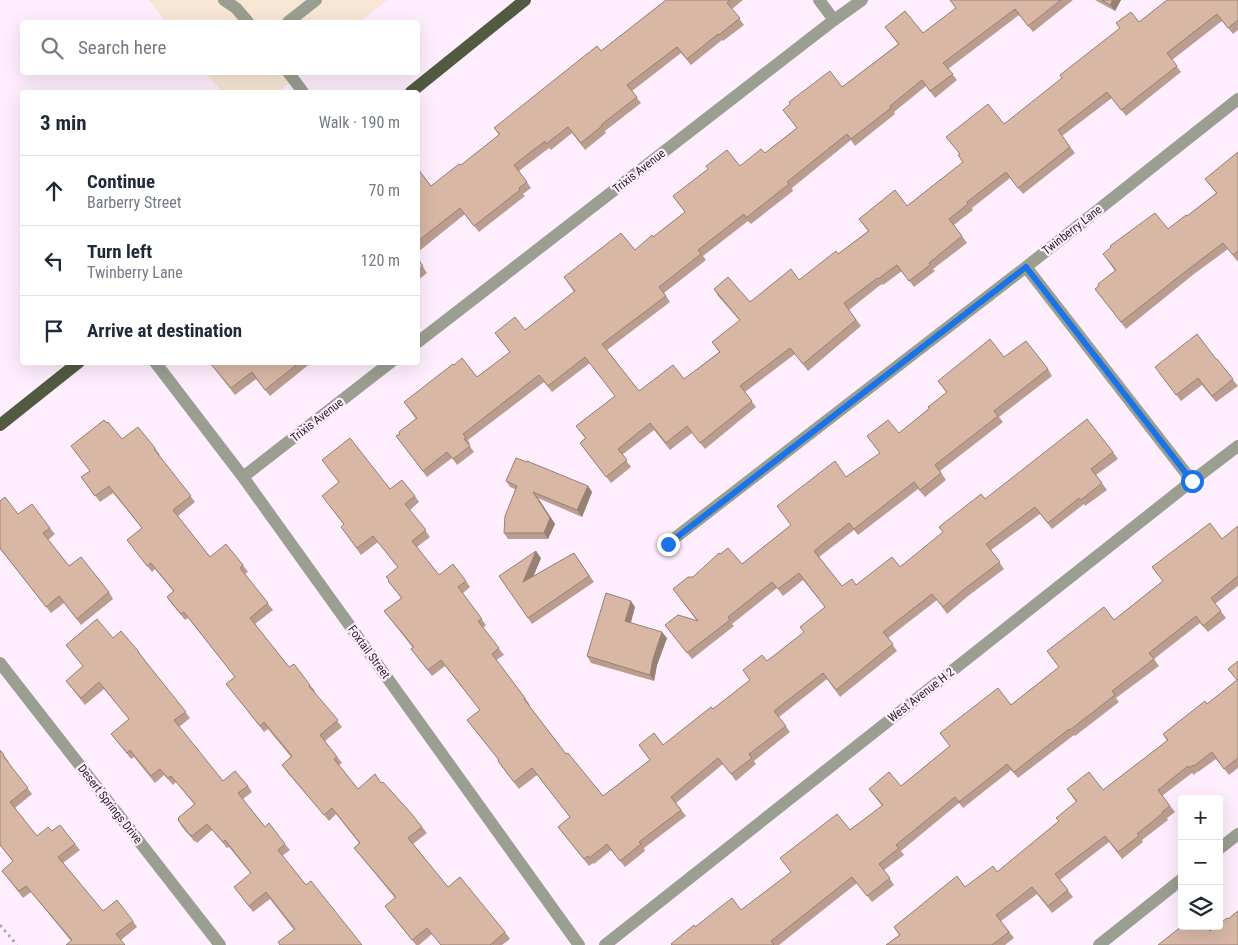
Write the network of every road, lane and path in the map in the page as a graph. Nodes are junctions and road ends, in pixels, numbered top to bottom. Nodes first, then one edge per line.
1 (224, 0) edge
2 (316, 0) edge
3 (819, 0) edge
4 (862, 0) edge
5 (524, 1) edge
6 (246, 20) edge
7 (291, 20) edge
8 (834, 20) junction
9 (290, 75) edge
10 (302, 90) edge
11 (413, 90) edge
12 (1238, 99) edge
13 (1026, 267) junction
14 (420, 340) edge
15 (75, 365) edge
16 (157, 365) edge
17 (387, 365) edge
18 (0, 425) edge
19 (1238, 446) edge
20 (243, 477) junction
21 (1192, 481) junction
22 (668, 544) dead end
23 (0, 663) edge
24 (1238, 834) edge
25 (1223, 845) edge
26 (1178, 881) edge
27 (0, 925) edge
28 (17, 945) edge
29 (220, 945) edge
30 (579, 945) edge
31 (605, 945) edge
32 (1099, 945) edge

1 - 6 street
2 - 7 street
3 - 8 street
4 - 8 street, Trixis Avenue
5 - 11 main road
8 - 14 street, Trixis Avenue
9 - 10 street
12 - 13 street, Twinberry Lane
13 - 21 street
13 - 22 street, Twinberry Lane
15 - 18 main road
16 - 20 street, Foxtail Street
17 - 20 street, Trixis Avenue
19 - 21 street, West Avenue H 2
20 - 30 street, Foxtail Street
21 - 31 street, West Avenue H 2
23 - 29 street, Desert Springs Drive
24 - 25 street
26 - 32 street
27 - 28 path

